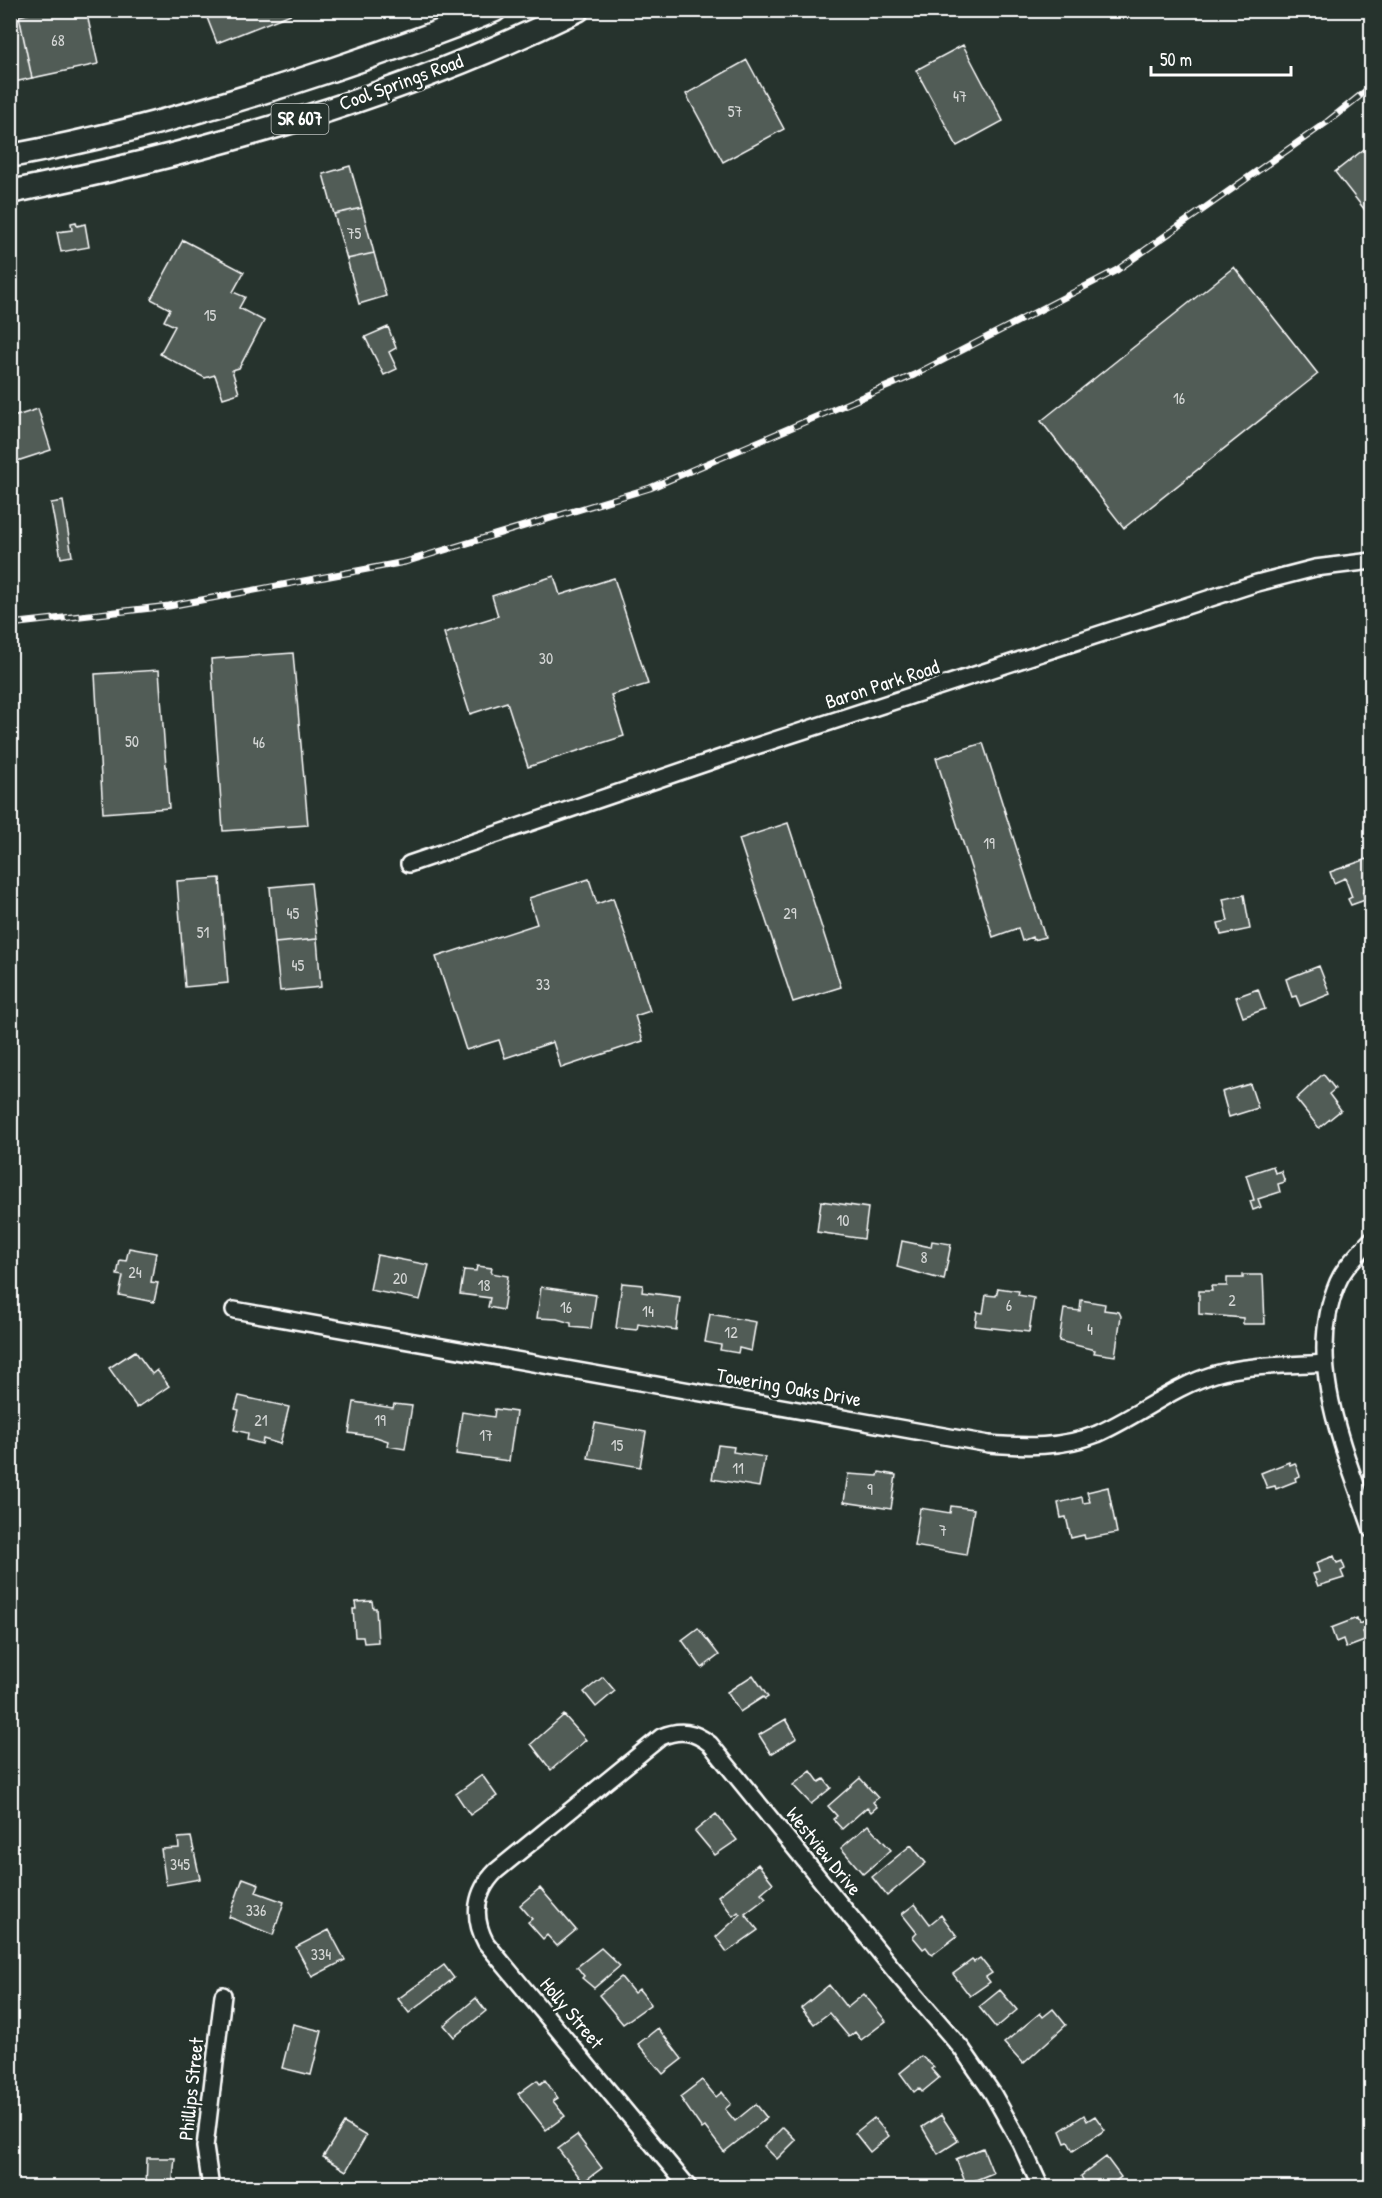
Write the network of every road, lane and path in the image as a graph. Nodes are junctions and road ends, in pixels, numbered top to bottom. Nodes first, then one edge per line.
1 (495, 10) edge
2 (578, 10) edge
3 (426, 38) junction
4 (441, 70) junction
5 (10, 156) edge
6 (10, 192) edge
7 (1371, 561) edge
8 (409, 864) dead end
9 (1371, 1239) edge
10 (234, 1310) dead end
11 (1324, 1363) junction
12 (1371, 1530) edge
13 (512, 1858) joint
14 (223, 1995) dead end
15 (211, 2187) edge
16 (688, 2187) edge
17 (1041, 2187) edge

1 - 3 main road, Cool Springs Road / SR 607
2 - 4 main road, Cool Springs Road / SR 607
3 - 4 main road
3 - 5 main road, Cool Springs Road / SR 607
4 - 6 main road, Cool Springs Road / SR 607
7 - 8 street, Baron Park Road
9 - 11 street
10 - 11 street, Towering Oaks Drive
11 - 12 street
13 - 16 street, Holly Street
13 - 17 street, Westview Drive
14 - 15 street, Phillips Street

